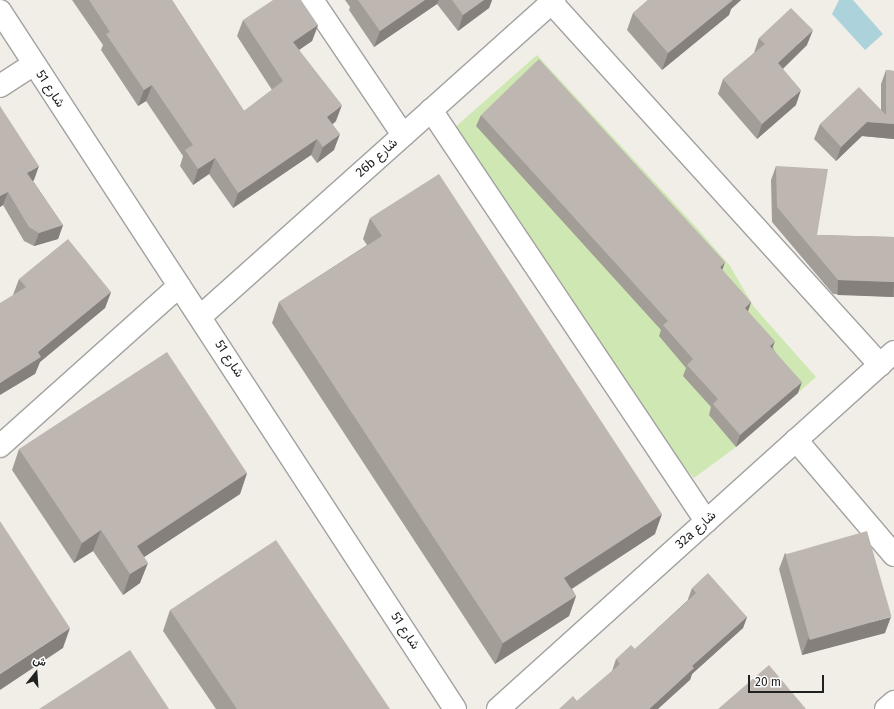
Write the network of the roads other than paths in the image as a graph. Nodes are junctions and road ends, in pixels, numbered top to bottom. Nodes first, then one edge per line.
1 (312, 0) edge
2 (552, 1) edge
3 (0, 11) edge
4 (34, 64) junction
5 (0, 86) edge
6 (431, 110) junction
7 (403, 135) junction
8 (179, 286) junction
9 (201, 316) junction
10 (887, 359) edge
11 (796, 440) junction
12 (0, 446) edge
13 (706, 521) junction
14 (894, 555) edge
15 (894, 702) edge
16 (455, 709) edge
17 (498, 709) edge
18 (886, 709) edge

1 - 7 street
2 - 6 street, 26b شارع
2 - 10 street
3 - 4 street, شارع 51
4 - 5 street
4 - 8 street, شارع 51
6 - 7 street, 26b شارع
6 - 13 street
7 - 9 street, 26b شارع
8 - 9 street, شارع 51
8 - 12 street
9 - 16 street, شارع 51
10 - 11 street, 32a شارع
11 - 13 street, 32a شارع
11 - 14 street
13 - 17 street, 32a شارع
15 - 18 street

